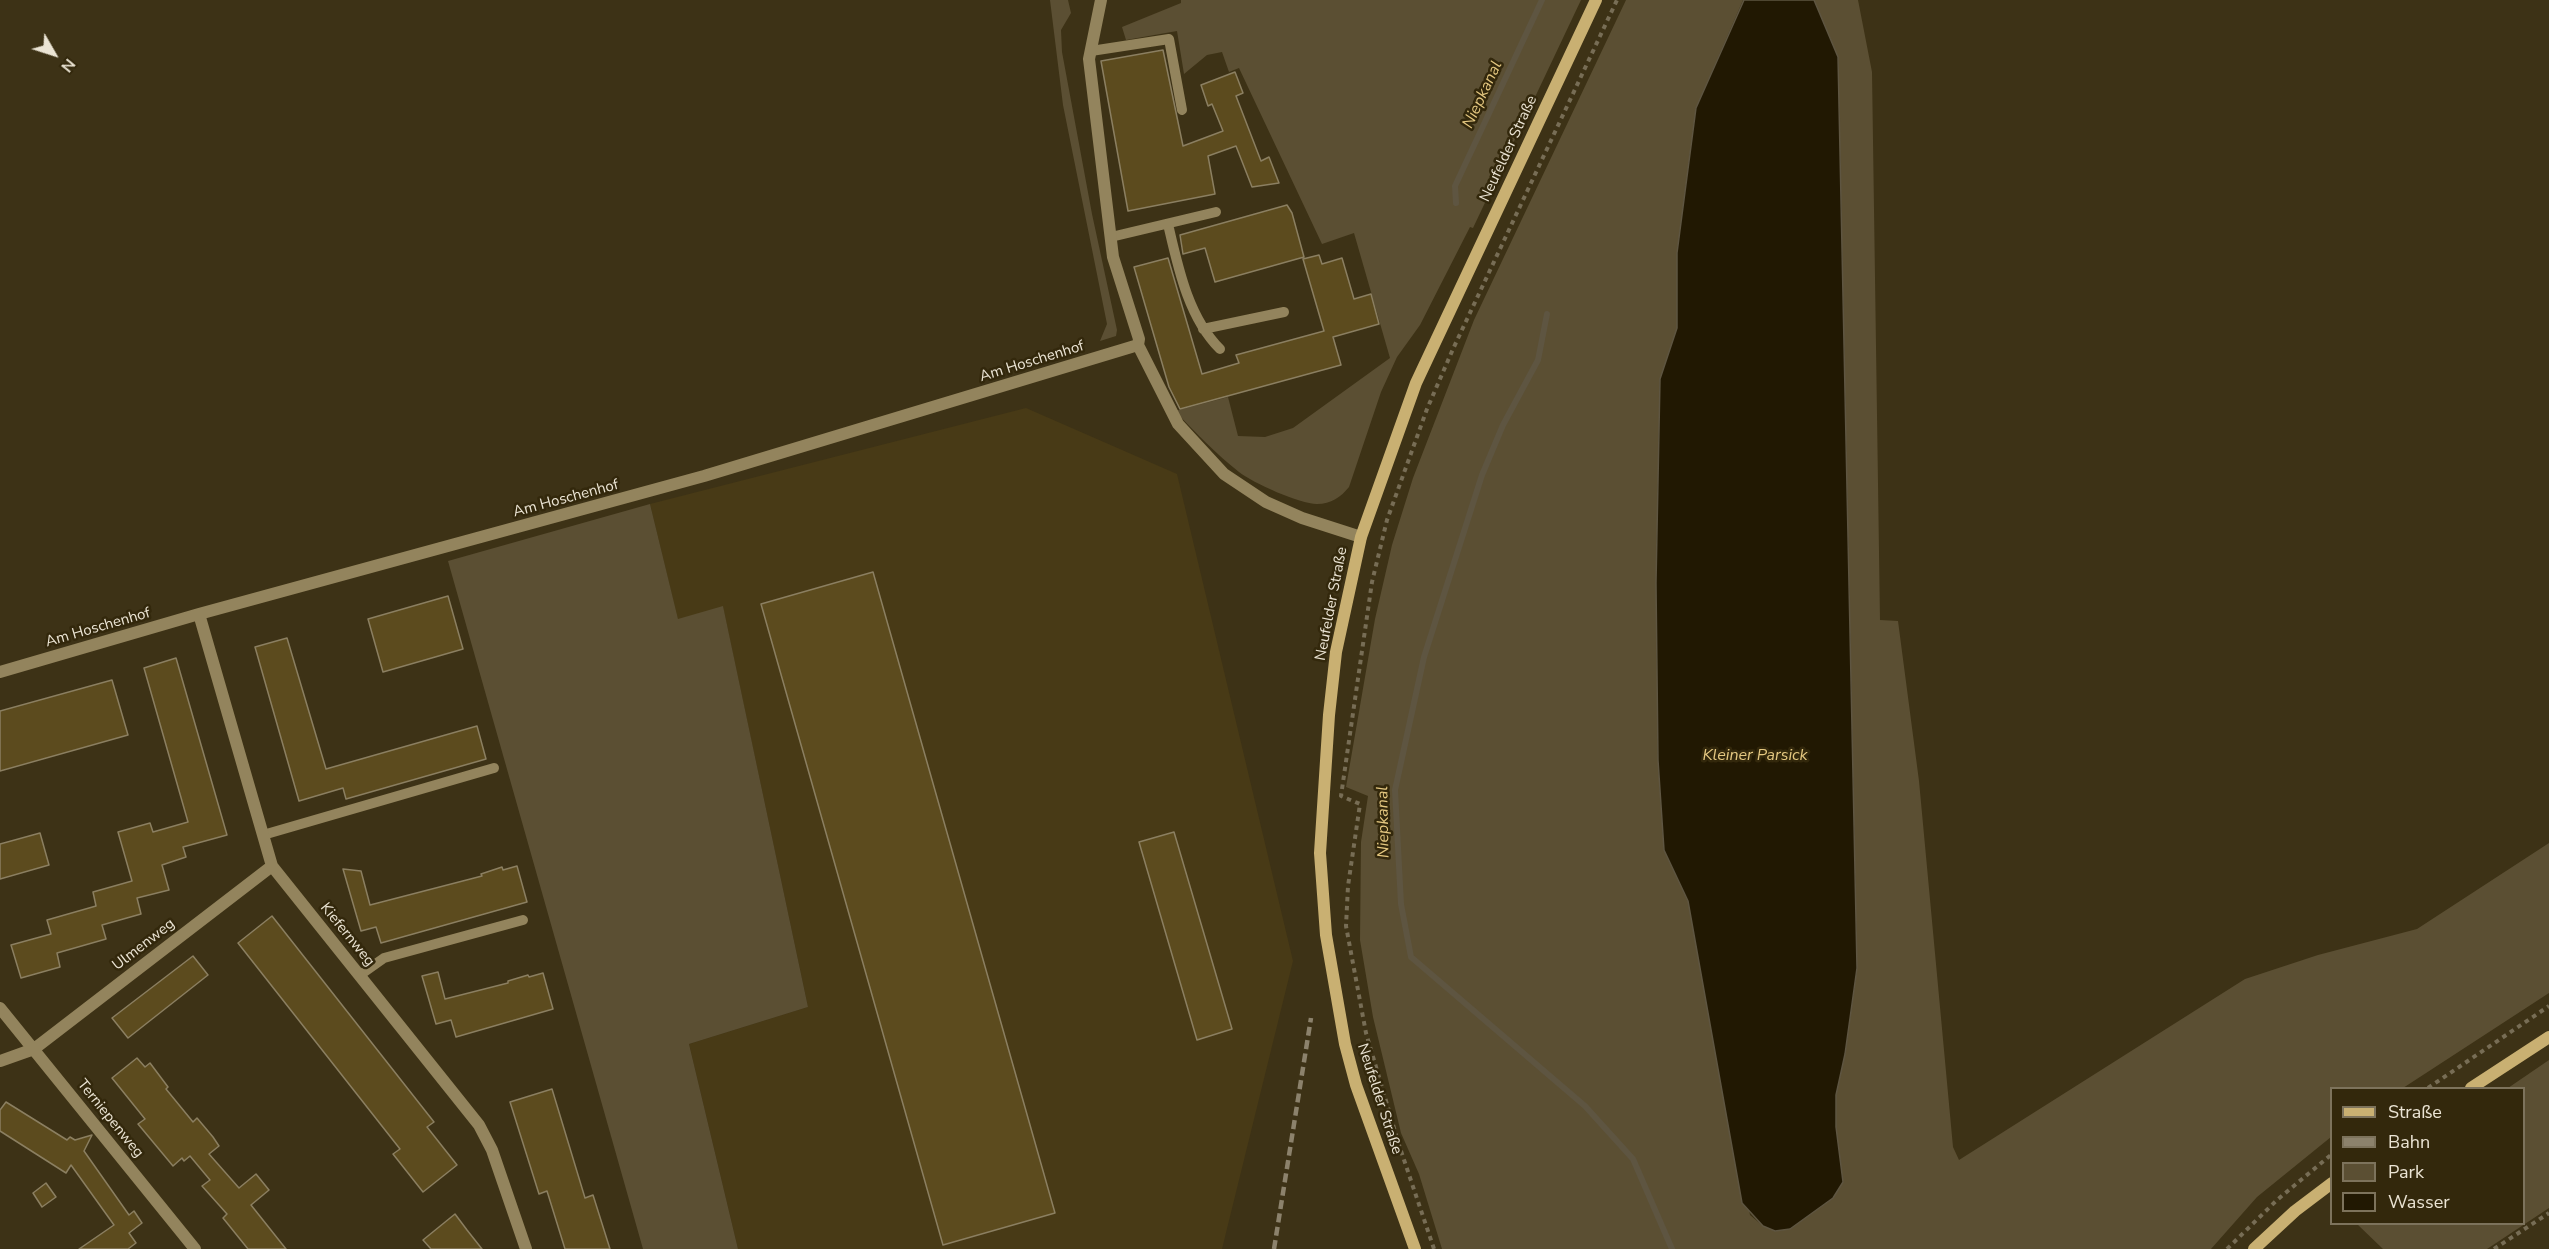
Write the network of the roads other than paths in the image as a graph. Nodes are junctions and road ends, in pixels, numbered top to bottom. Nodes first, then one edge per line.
1 (1101, 0) edge
2 (1596, 0) edge
3 (1091, 51) junction
4 (1182, 110) dead end
5 (1216, 212) dead end
6 (1168, 224) junction
7 (1111, 237) junction
8 (1284, 312) dead end
9 (1203, 329) junction
10 (1138, 345) junction
11 (1220, 349) dead end
12 (1361, 537) junction
13 (199, 614) junction
14 (0, 672) edge
15 (494, 768) dead end
16 (262, 835) junction
17 (272, 866) junction
18 (523, 920) dead end
19 (360, 975) junction
20 (0, 1008) edge
21 (2549, 1036) edge
22 (34, 1049) junction
23 (0, 1061) edge
24 (2474, 1087) edge
25 (2330, 1184) edge
26 (189, 1247) edge
27 (526, 1249) edge
28 (1414, 1249) edge
29 (2254, 1249) edge

1 - 3 street
2 - 12 main road, Neufelder Straße
3 - 4 lane
3 - 7 street
5 - 6 lane
6 - 7 lane
6 - 9 lane
7 - 10 street
8 - 9 lane
9 - 11 lane
10 - 12 street
10 - 13 street, Am Hoschenhof
12 - 28 main road, Neufelder Straße
13 - 14 street, Am Hoschenhof
13 - 16 street, Kiefernweg
15 - 16 lane
16 - 17 street, Kiefernweg
17 - 19 street, Kiefernweg
17 - 22 street, Ulmenweg
18 - 19 lane
19 - 27 street, Kiefernweg
20 - 22 street, Terniepenweg
21 - 24 main road
22 - 23 street, Ulmenweg
22 - 26 street, Terniepenweg
25 - 29 main road

